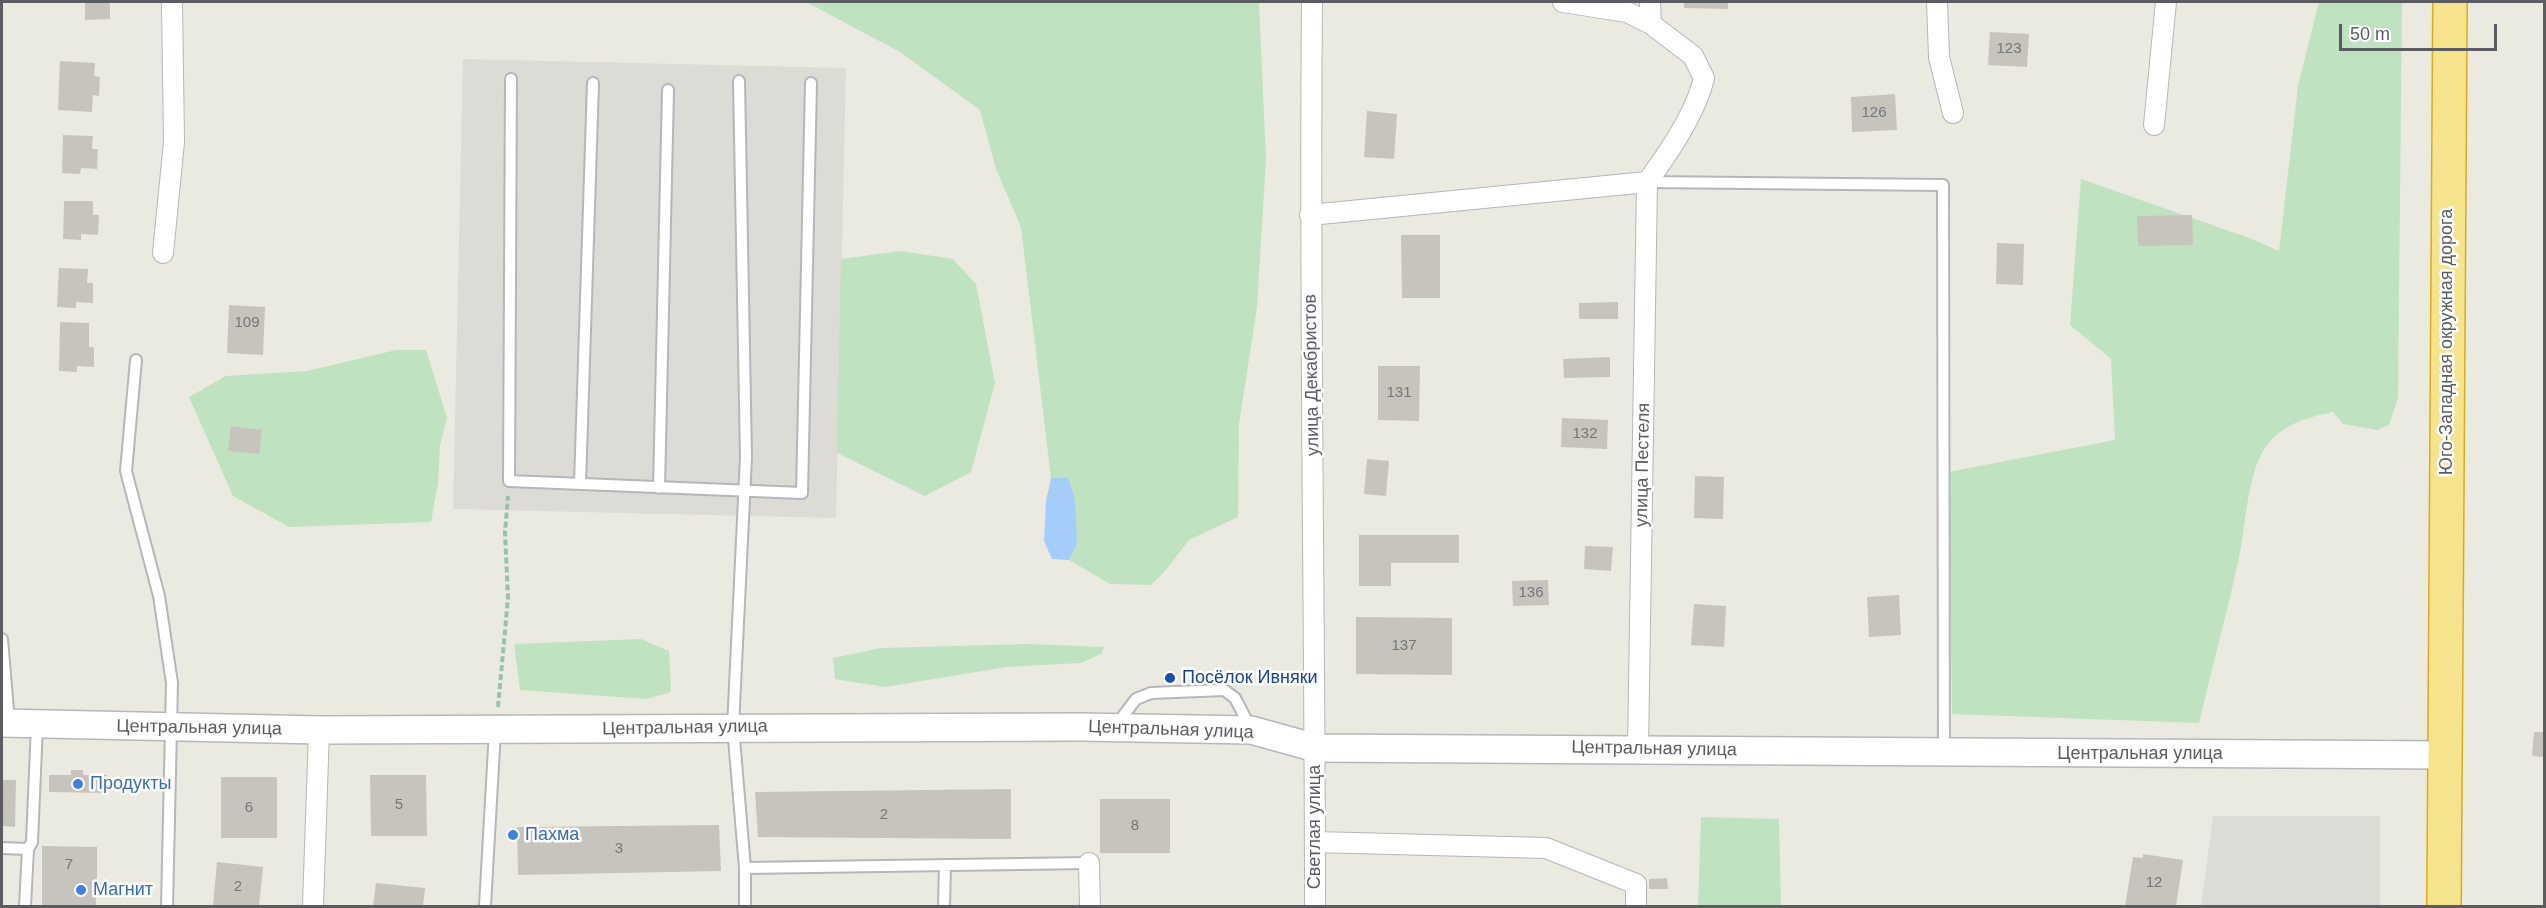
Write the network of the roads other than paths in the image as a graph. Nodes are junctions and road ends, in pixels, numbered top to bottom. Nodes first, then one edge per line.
1 (172, 2) edge
2 (1312, 2) edge
3 (1563, 2) edge
4 (1650, 2) edge
5 (1937, 2) edge
6 (2166, 2) edge
7 (2450, 2) edge
8 (1651, 24) junction
9 (512, 79) dead end
10 (740, 81) dead end
11 (593, 83) dead end
12 (811, 83) dead end
13 (668, 90) dead end
14 (1953, 113) dead end
15 (2154, 125) dead end
16 (1647, 182) junction
17 (1310, 215) junction
18 (163, 253) dead end
19 (136, 360) dead end
20 (580, 484) junction
21 (659, 488) junction
22 (745, 492) junction
23 (2, 639) edge
24 (5, 724) edge
25 (37, 724) junction
26 (171, 727) junction
27 (733, 727) junction
28 (1114, 728) junction
29 (495, 729) junction
30 (319, 730) junction
31 (1251, 730) junction
32 (1316, 748) junction
33 (1638, 748) junction
34 (1944, 753) junction
35 (2446, 755) junction
36 (1315, 842) junction
37 (2, 848) edge
38 (28, 849) junction
39 (1089, 863) joint
40 (945, 865) junction
41 (745, 868) junction
42 (25, 906) edge
43 (167, 906) edge
44 (313, 906) edge
45 (485, 906) edge
46 (745, 906) edge
47 (944, 906) edge
48 (1090, 906) edge
49 (1315, 906) edge
50 (1636, 906) edge
51 (2444, 906) edge

1 - 18 street
2 - 17 street, улица Декабристов
3 - 8 street
4 - 8 street
5 - 14 street
6 - 15 street
7 - 35 highway, Юго-Западная окружная дорога
8 - 16 street
9 - 20 lane
10 - 22 lane
11 - 20 lane
12 - 22 lane
13 - 21 lane
16 - 17 street
16 - 33 street, улица Пестеля
16 - 34 lane
17 - 32 street, улица Декабристов
19 - 26 lane
20 - 21 lane
21 - 22 lane
22 - 27 lane
23 - 24 lane
24 - 25 street, Центральная улица
25 - 26 street, Центральная улица
25 - 38 lane
26 - 30 street, Центральная улица
26 - 43 lane
27 - 28 street, Центральная улица
27 - 29 street, Центральная улица
27 - 41 lane
28 - 31 street, Центральная улица
28 - 31 lane
29 - 30 street, Центральная улица
29 - 45 lane
30 - 44 street
31 - 32 street, Центральная улица
32 - 33 street, Центральная улица
32 - 36 street, Светлая улица
33 - 34 street, Центральная улица
34 - 35 street, Центральная улица
35 - 51 highway
36 - 49 street, Светлая улица
36 - 50 street
37 - 38 lane
38 - 42 lane
39 - 40 lane
39 - 48 street
40 - 41 lane
40 - 47 lane
41 - 46 lane

